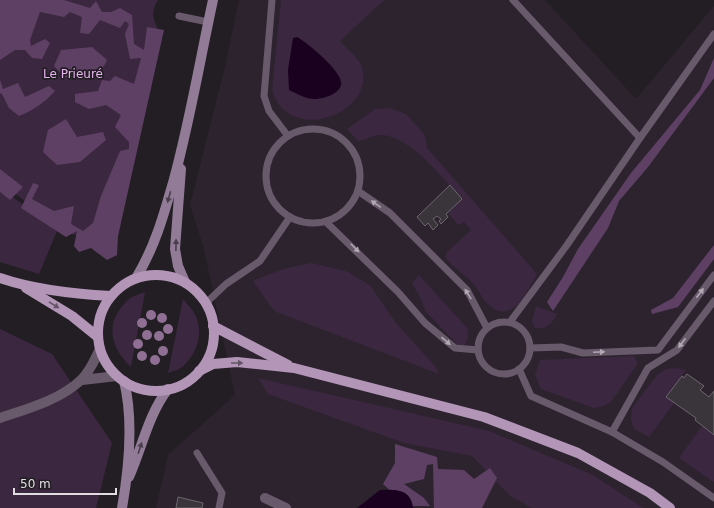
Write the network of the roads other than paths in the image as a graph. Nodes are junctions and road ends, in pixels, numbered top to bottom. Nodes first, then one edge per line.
1 (213, 0) edge
2 (272, 0) edge
3 (513, 0) edge
4 (179, 16) dead end
5 (208, 22) junction
6 (714, 34) edge
7 (288, 136) junction
8 (640, 138) junction
9 (183, 145) junction
10 (358, 192) junction
11 (290, 217) junction
12 (326, 222) junction
13 (714, 275) edge
14 (0, 278) edge
15 (136, 278) junction
16 (185, 282) junction
17 (21, 285) junction
18 (111, 296) junction
19 (714, 301) edge
20 (206, 303) junction
21 (510, 322) junction
22 (213, 326) junction
23 (487, 328) junction
24 (98, 337) junction
25 (100, 348) junction
26 (530, 348) junction
27 (478, 350) junction
28 (294, 368) junction
29 (519, 369) junction
30 (199, 371) junction
31 (120, 378) junction
32 (82, 380) junction
33 (168, 390) junction
34 (0, 418) edge
35 (612, 432) junction
36 (197, 453) dead end
37 (126, 485) junction
38 (265, 498) dead end
39 (714, 498) edge
40 (122, 508) edge
41 (219, 508) edge
42 (286, 508) edge
43 (670, 508) edge

1 - 5 main road
2 - 7 lane
3 - 8 lane
4 - 5 lane
5 - 9 main road
6 - 8 lane
7 - 10 lane
7 - 11 lane
8 - 21 lane
9 -> 15 main road
16 -> 9 main road
10 - 12 lane
23 -> 10 lane
11 - 12 lane
11 - 20 lane
12 -> 27 lane
26 -> 13 lane
14 - 17 main road
15 - 16 main road
15 - 18 main road
16 - 20 main road
17 - 18 main road
17 -> 24 main road
18 - 24 main road
19 -> 35 lane
20 - 22 main road
21 - 23 lane
21 - 26 lane
22 - 28 main road
22 - 30 main road
23 - 27 lane
24 - 25 main road
25 - 31 main road
25 - 32 street
26 - 29 lane
27 - 29 lane
30 -> 28 main road
28 - 43 main road
29 - 35 lane
30 - 33 main road
31 - 32 street
31 - 33 main road
31 - 37 main road
32 - 34 street
37 -> 33 main road
35 - 39 lane
36 - 41 lane
37 - 40 main road
38 - 42 street

